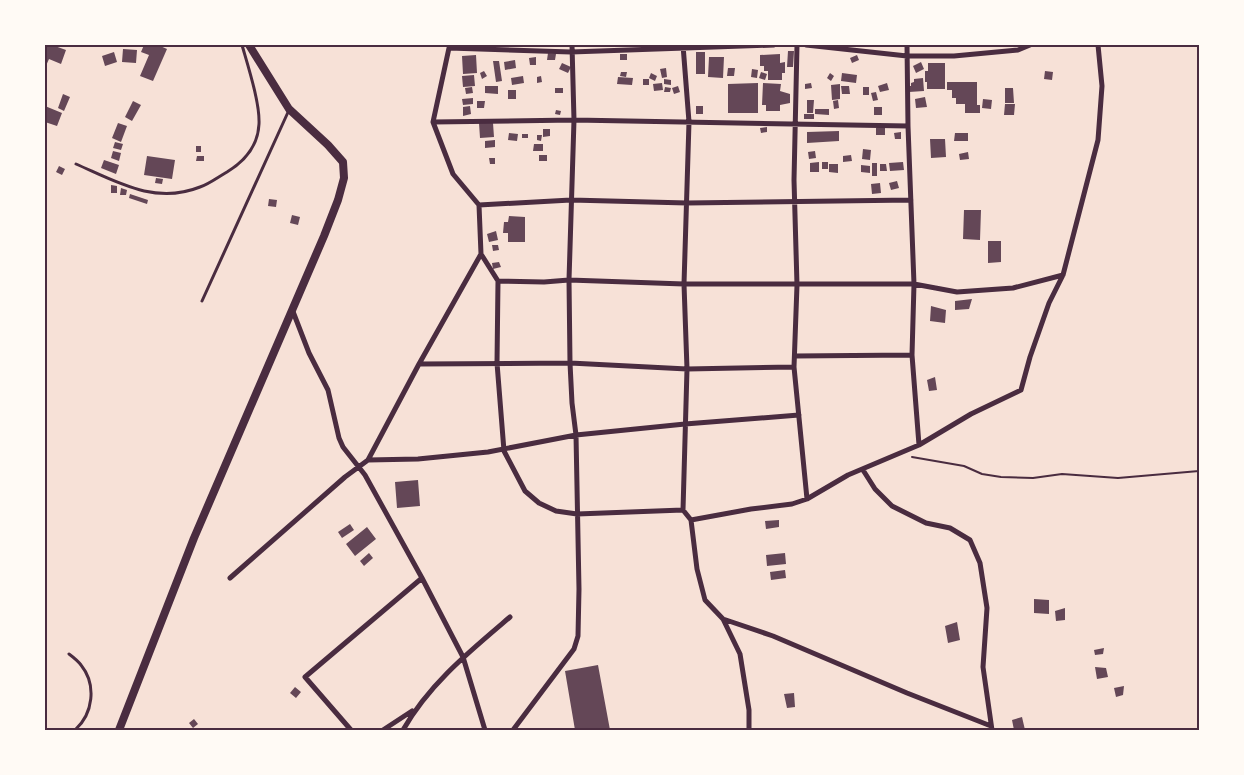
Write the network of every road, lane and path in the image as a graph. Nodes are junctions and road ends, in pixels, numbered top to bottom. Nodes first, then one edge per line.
1 (242, 45) edge
2 (249, 45) edge
3 (572, 45) edge
4 (774, 45) edge
5 (797, 45) edge
6 (806, 45) edge
7 (907, 45) edge
8 (1030, 45) edge
9 (1098, 45) edge
10 (683, 47) edge
11 (571, 52) junction
12 (907, 56) junction
13 (289, 109) junction
14 (574, 120) junction
15 (433, 122) junction
16 (689, 122) junction
17 (796, 125) junction
18 (908, 126) junction
19 (76, 164) dead end
20 (571, 200) junction
21 (911, 200) junction
22 (795, 201) junction
23 (687, 203) junction
24 (479, 205) junction
25 (481, 254) junction
26 (1063, 275) junction
27 (569, 280) junction
28 (498, 281) junction
29 (684, 284) junction
30 (914, 284) junction
31 (797, 285) junction
32 (202, 301) dead end
33 (292, 309) junction
34 (795, 356) junction
35 (912, 356) junction
36 (496, 363) junction
37 (570, 363) junction
38 (419, 364) junction
39 (794, 367) junction
40 (687, 369) junction
41 (799, 415) junction
42 (685, 424) junction
43 (576, 435) junction
44 (919, 445) junction
45 (504, 450) junction
46 (897, 454) junction
47 (368, 460) junction
48 (359, 466) junction
49 (863, 470) junction
50 (1199, 471) edge
51 (807, 499) junction
52 (683, 510) junction
53 (577, 514) junction
54 (692, 520) junction
55 (230, 578) dead end
56 (422, 578) junction
57 (510, 617) dead end
58 (723, 619) junction
59 (69, 654) dead end
60 (463, 657) junction
61 (414, 710) junction
62 (992, 728) edge
63 (75, 730) edge
64 (119, 730) edge
65 (351, 730) edge
66 (383, 730) edge
67 (403, 730) edge
68 (485, 730) edge
69 (513, 730) edge
70 (749, 730) edge

1 - 19 lane
2 - 13 street
3 - 11 street
4 - 10 street
5 - 17 street
6 - 12 street
7 - 12 street
8 - 12 street
9 - 26 street
10 - 11 street
10 - 16 street
11 - 14 street
11 - 15 street
12 - 18 street
13 - 32 lane
13 - 33 street
14 - 15 street
14 - 16 street
14 - 20 street
15 - 24 street
16 - 17 street
16 - 23 street
17 - 18 street
17 - 22 street
18 - 21 street
20 - 23 street
20 - 24 street
20 - 27 street
21 - 22 street
21 - 30 street
22 - 23 street
22 - 31 street
23 - 29 street
24 - 25 street
25 - 28 street
25 - 38 street
26 - 30 street
26 - 44 street
27 - 28 street
27 - 29 street
27 - 37 street
28 - 36 street
29 - 31 street
29 - 40 street
30 - 31 street
30 - 35 street
31 - 34 street
33 - 48 street
33 - 64 street
34 - 35 street
34 - 39 street
35 - 44 street
36 - 37 street
36 - 38 street
36 - 45 street
37 - 40 street
37 - 43 street
38 - 47 street
39 - 40 street
39 - 41 street
40 - 42 street
41 - 42 street
41 - 51 street
42 - 43 street
42 - 52 street
43 - 45 street
43 - 53 street
44 - 46 street
45 - 47 street
45 - 53 street
46 - 49 street
46 - 50 path
47 - 48 street
48 - 55 street
48 - 56 street
49 - 51 street
49 - 62 street
51 - 54 street
52 - 53 street
52 - 54 street
53 - 69 street
54 - 58 street
56 - 60 street
56 - 65 street
57 - 60 street
58 - 62 street
58 - 70 street
59 - 63 lane
60 - 61 street
60 - 68 street
61 - 66 street
61 - 67 street

